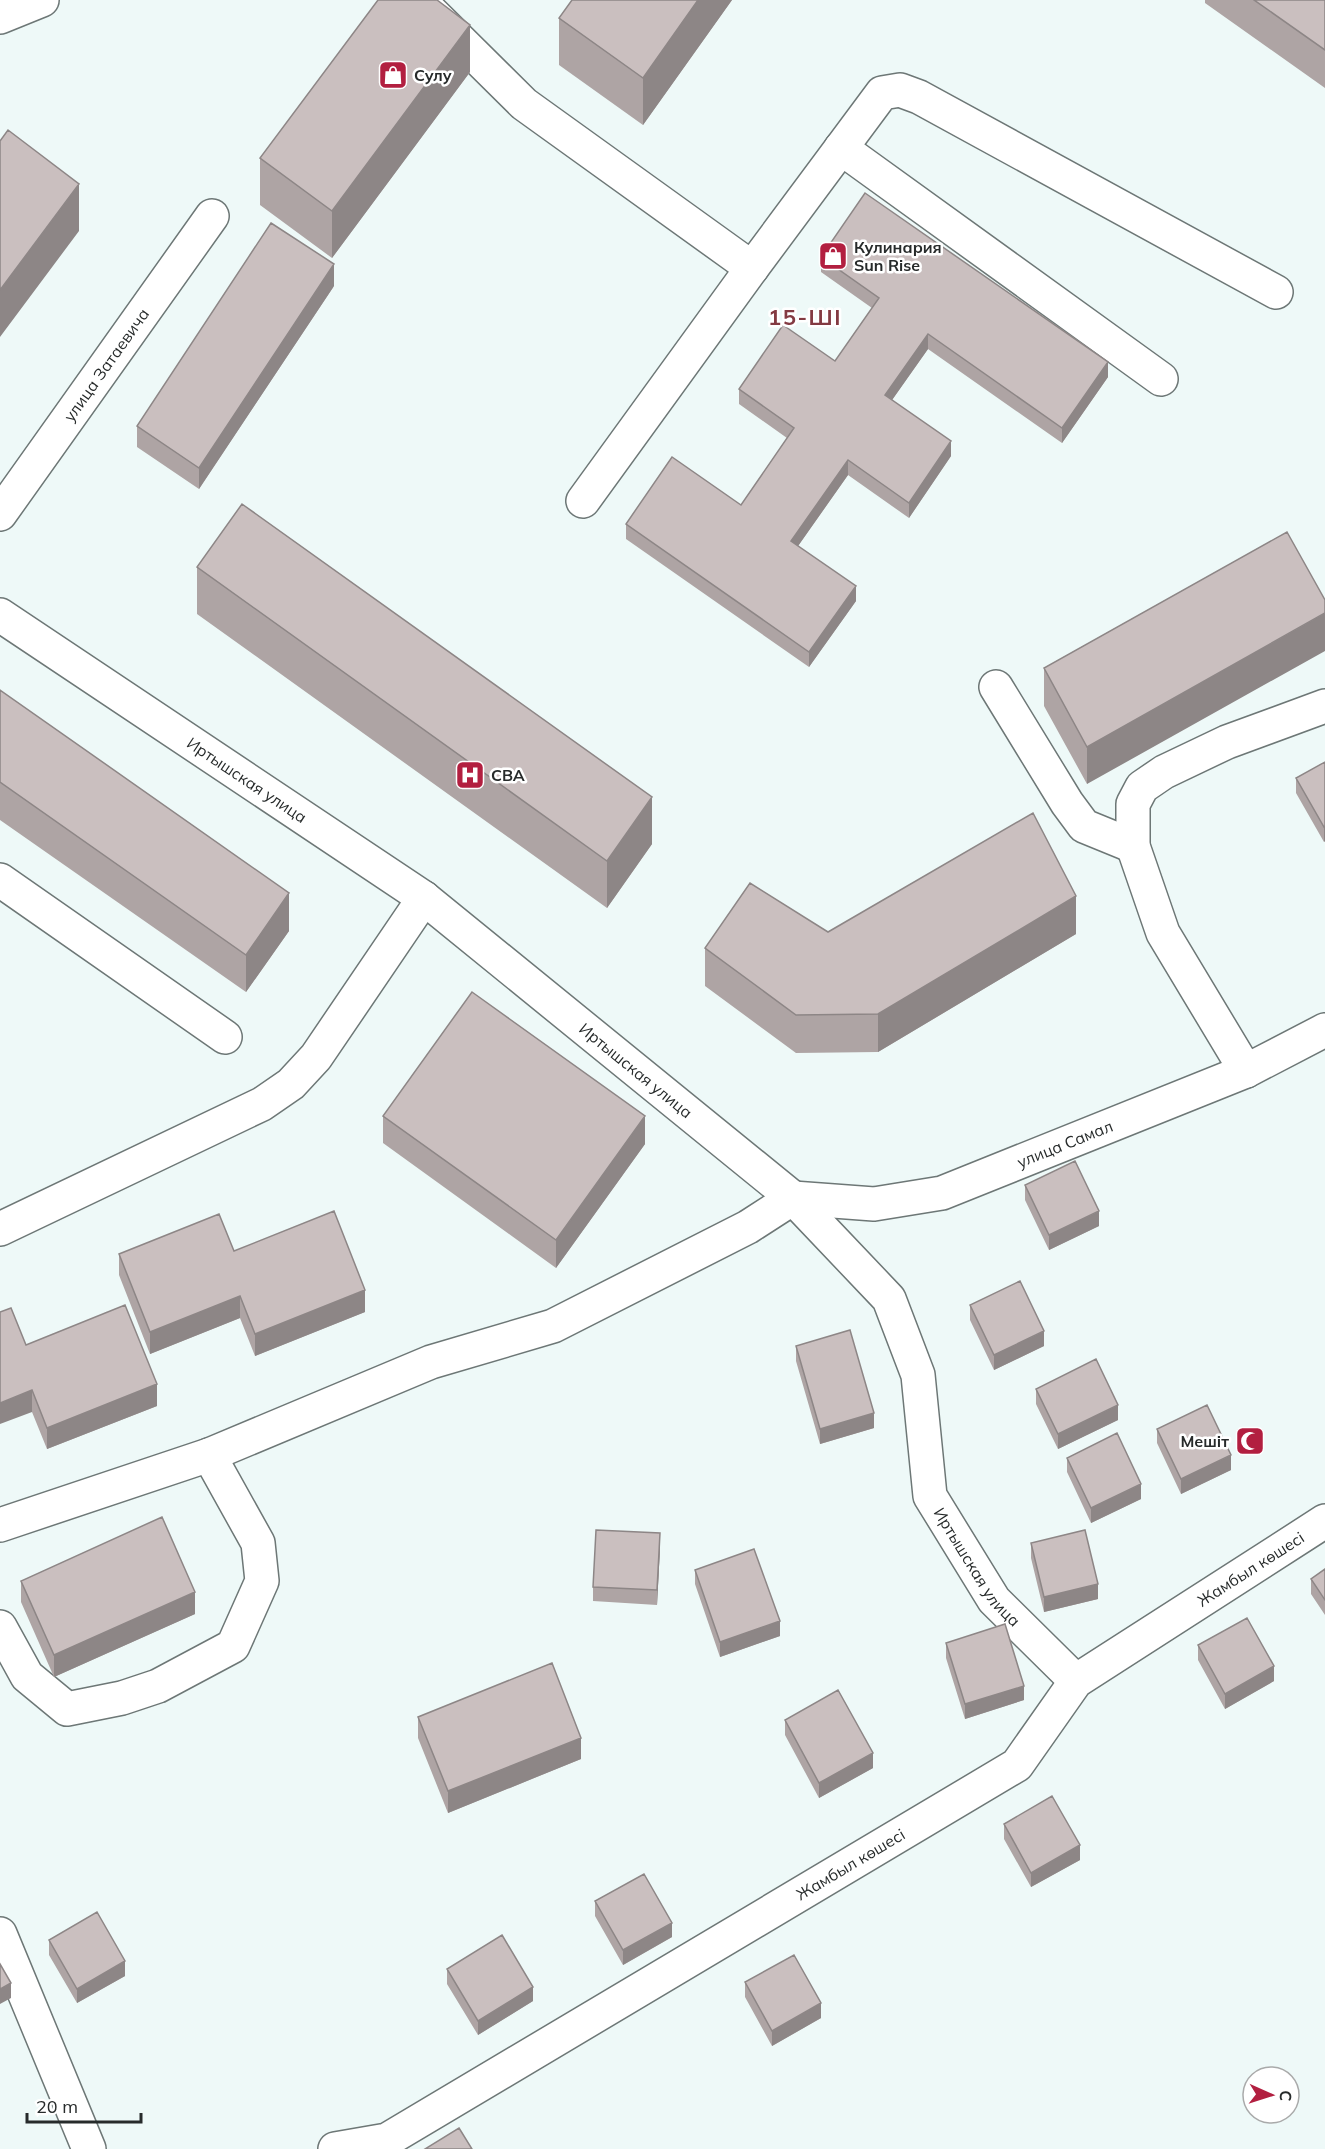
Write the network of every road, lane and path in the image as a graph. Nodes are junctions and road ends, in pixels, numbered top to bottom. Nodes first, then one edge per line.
1 (42, 0) edge
2 (419, 0) edge
3 (0, 17) edge
4 (841, 148) junction
5 (212, 216) dead end
6 (752, 268) junction
7 (1276, 292) dead end
8 (1161, 379) dead end
9 (584, 501) dead end
10 (0, 514) edge
11 (0, 615) edge
12 (996, 687) dead end
13 (1325, 706) edge
14 (1133, 846) junction
15 (0, 880) edge
16 (424, 898) junction
17 (1325, 1030) edge
18 (225, 1037) dead end
19 (1246, 1071) junction
20 (793, 1198) junction
21 (0, 1229) edge
22 (208, 1455) junction
23 (1325, 1521) edge
24 (0, 1525) edge
25 (0, 1627) edge
26 (1076, 1681) junction
27 (0, 1934) edge
28 (89, 2149) edge
29 (335, 2149) edge

1 - 3 street
2 - 6 street
4 - 6 street
4 - 7 street
4 - 8 street
5 - 10 street, улица Затаевича
6 - 9 street
11 - 16 street, Иртышская улица
12 - 14 street
13 - 14 street
14 - 19 street
15 - 18 street
16 - 20 street, Иртышская улица
16 - 21 street
17 - 19 street, улица Самал
19 - 20 street, улица Самал
20 - 22 street
20 - 26 street, Иртышская улица
22 - 24 street
22 - 25 street
23 - 26 street, Жамбыл көшесі
26 - 29 street, Жамбыл көшесі
27 - 28 street

